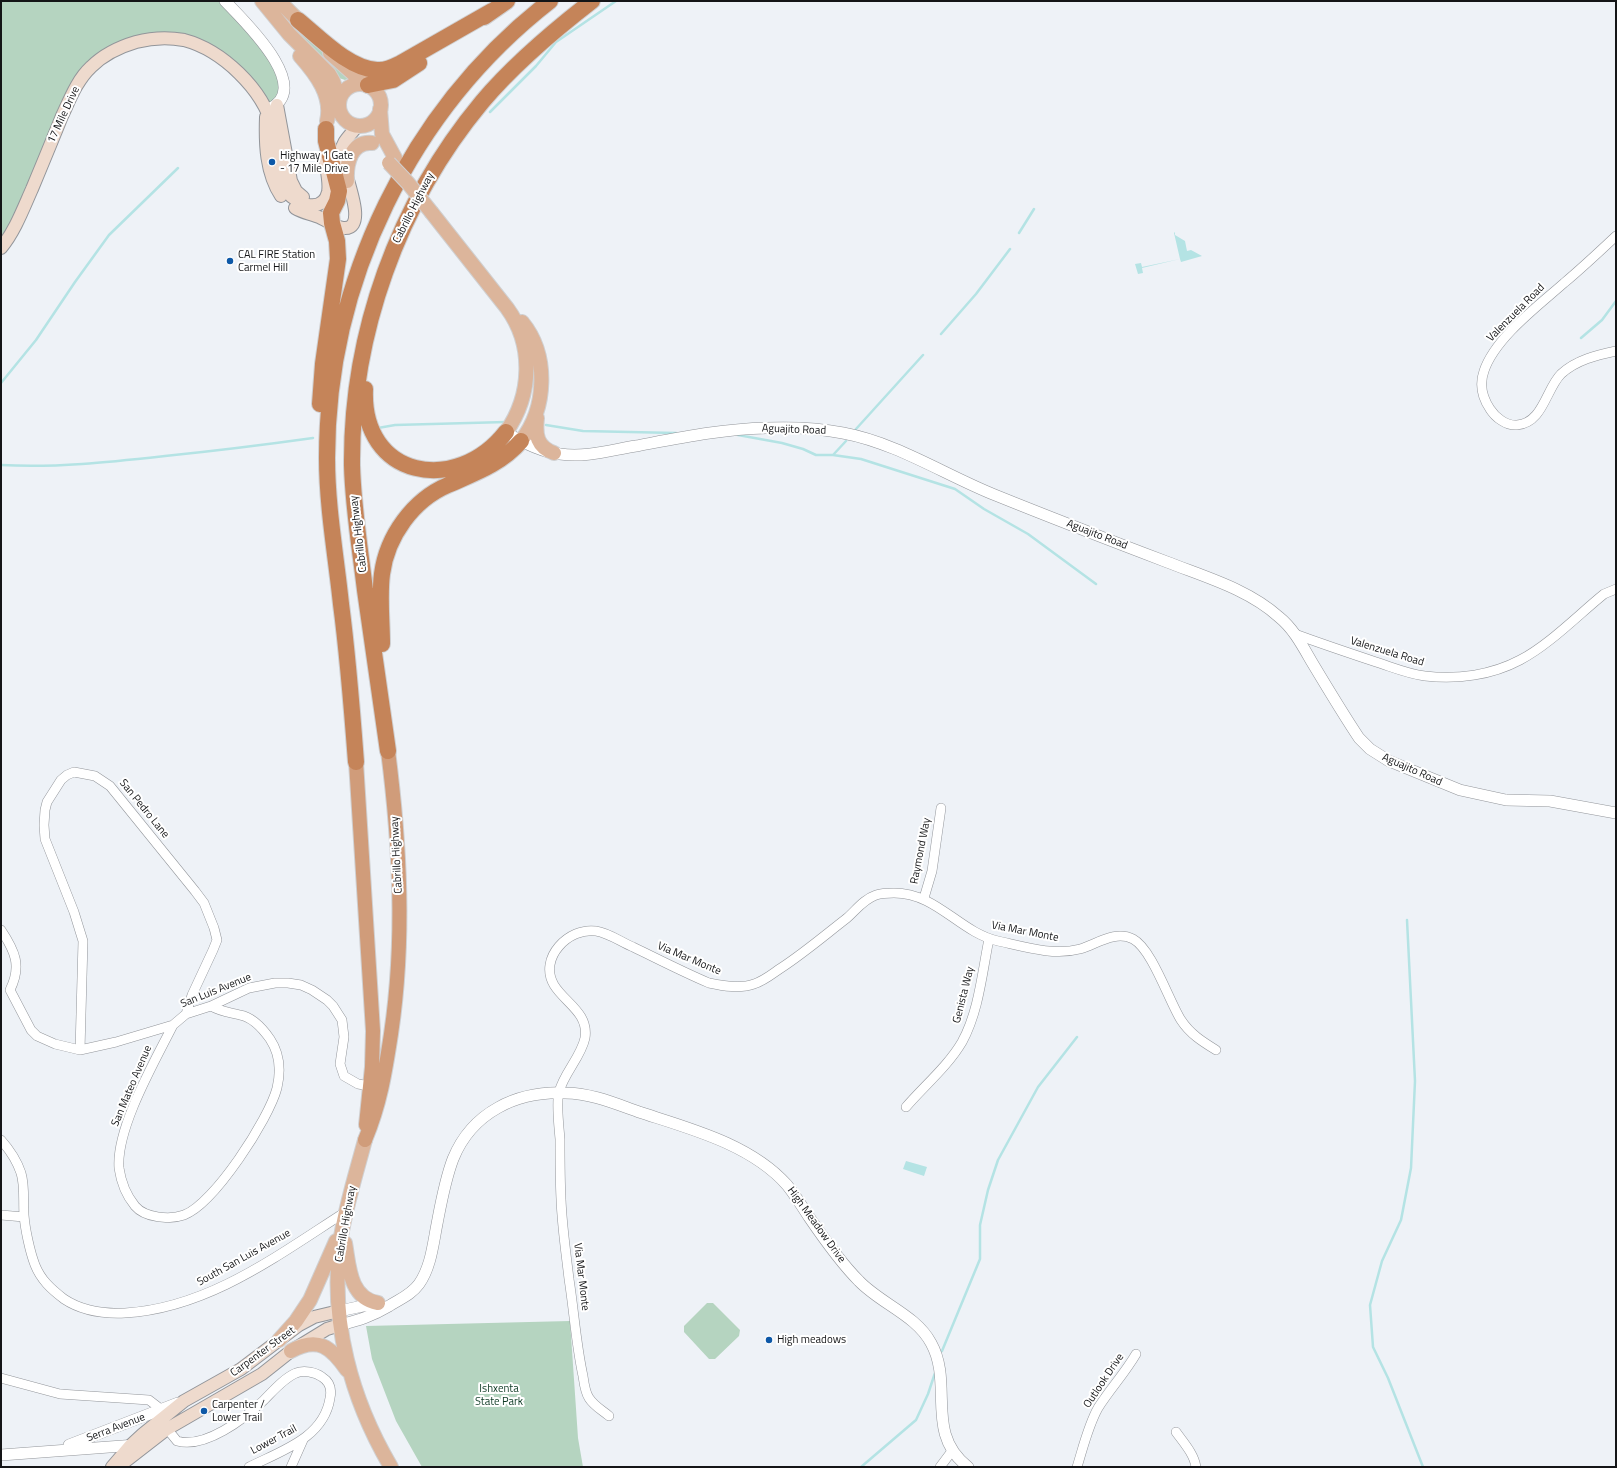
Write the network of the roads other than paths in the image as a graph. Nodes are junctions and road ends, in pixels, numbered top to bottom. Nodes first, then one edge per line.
1 (225, 1) edge
2 (262, 1) edge
3 (279, 1) edge
4 (507, 1) edge
5 (550, 1) edge
6 (592, 1) edge
7 (492, 11) junction
8 (277, 20) junction
9 (298, 20) junction
10 (367, 85) junction
11 (339, 101) junction
12 (271, 108) junction
13 (380, 109) junction
14 (326, 125) junction
15 (358, 126) junction
16 (372, 144) junction
17 (392, 160) junction
18 (347, 181) junction
19 (332, 223) junction
20 (1616, 236) edge
21 (1, 248) edge
22 (374, 306) junction
23 (507, 308) junction
24 (1616, 351) edge
25 (539, 404) junction
26 (506, 432) junction
27 (521, 441) junction
28 (554, 453) junction
29 (328, 494) junction
30 (1616, 589) edge
31 (1295, 634) junction
32 (381, 700) junction
33 (388, 751) joint
34 (356, 762) joint
35 (942, 808) dead end
36 (1616, 813) edge
37 (924, 898) junction
38 (1, 930) edge
39 (989, 939) junction
40 (6, 989) edge
41 (211, 1006) junction
42 (186, 1014) junction
43 (173, 1025) junction
44 (80, 1050) junction
45 (1216, 1050) dead end
46 (370, 1086) junction
47 (558, 1092) junction
48 (906, 1107) dead end
49 (1, 1140) edge
50 (365, 1140) junction
51 (346, 1211) junction
52 (1, 1215) edge
53 (24, 1217) junction
54 (343, 1226) junction
55 (384, 1304) junction
56 (339, 1318) junction
57 (279, 1340) junction
58 (291, 1351) junction
59 (1136, 1354) dead end
60 (349, 1372) junction
61 (1, 1378) edge
62 (138, 1400) junction
63 (147, 1416) junction
64 (609, 1416) dead end
65 (163, 1420) junction
66 (1176, 1432) dead end
67 (303, 1440) junction
68 (148, 1442) junction
69 (130, 1446) junction
70 (952, 1451) junction
71 (48, 1452) junction
72 (1, 1455) edge
73 (112, 1467) edge
74 (117, 1467) edge
75 (249, 1467) edge
76 (291, 1467) edge
77 (391, 1467) edge
78 (940, 1467) edge
79 (968, 1467) edge
80 (1076, 1467) edge
81 (1196, 1467) edge

1 - 12 street
2 - 8 main road
3 - 9 main road
4 - 7 highway
5 - 29 highway, Cabrillo Highway
6 - 22 highway, Cabrillo Highway
7 - 9 highway
7 - 10 highway
8 - 11 main road
8 - 14 main road
9 - 10 main road
10 - 11 main road
10 - 13 main road
11 - 14 main road, 17 Mile Drive
11 - 15 main road
12 - 14 main road, 17 Mile Drive
12 - 19 main road
12 - 21 main road, 17 Mile Drive
13 - 15 main road
13 - 17 main road
14 - 19 highway
15 - 16 main road
15 - 18 main road
16 - 17 main road
16 - 18 main road
17 - 23 main road, bridge
18 - 19 main road
19 - 29 highway
20 - 24 street, Valenzuela Road
22 - 26 highway
22 - 32 highway, Cabrillo Highway
23 - 25 main road
23 - 26 main road
25 - 27 main road
25 - 28 main road
26 - 27 street, Aguajito Road
27 - 28 street, Aguajito Road
27 - 32 highway
28 - 31 street, Aguajito Road
29 - 34 highway, Cabrillo Highway
30 - 31 street, Valenzuela Road
31 - 36 street, Aguajito Road
32 - 33 highway, Cabrillo Highway
33 - 50 highway, Cabrillo Highway
34 - 46 highway, Cabrillo Highway
35 - 37 street, Raymond Way
37 - 39 street, Via Mar Monte
37 - 47 street, Via Mar Monte
38 - 40 street
39 - 45 street, Via Mar Monte
39 - 48 street, Genista Way
40 - 44 street, San Luis Avenue
41 - 42 street, San Luis Avenue
41 - 43 street, San Mateo Avenue
41 - 46 street, San Luis Avenue
42 - 43 street, San Luis Avenue
42 - 44 street, San Pedro Lane
43 - 44 street, San Luis Avenue
46 - 50 highway, Cabrillo Highway
47 - 55 street, Carpenter Street
47 - 64 street, Via Mar Monte
47 - 70 street, High Meadow Drive
49 - 53 street, South San Luis Avenue
50 - 51 main road, Cabrillo Highway
51 - 53 street, South San Luis Avenue
51 - 54 main road, Cabrillo Highway
52 - 53 street
54 - 55 main road
54 - 56 main road, Cabrillo Highway
54 - 57 main road
55 - 56 street, Carpenter Street
56 - 57 main road, Carpenter Street
56 - 58 main road, Carpenter Street
56 - 60 main road, Cabrillo Highway
57 - 65 main road, Carpenter Street
58 - 60 main road
58 - 65 main road, Carpenter Street
59 - 80 street, Outlook Drive
60 - 77 main road, Cabrillo Highway
61 - 62 street, Lower Trail
62 - 63 street
62 - 65 street, Lower Trail
63 - 65 street, Serra Avenue
63 - 71 street, Serra Avenue
65 - 67 street, Lower Trail
65 - 68 main road, Carpenter Street
65 - 69 main road, Carpenter Street
66 - 81 street
67 - 75 street, Lower Trail
67 - 76 street
68 - 69 street, Carpenter Street
68 - 74 main road, Carpenter Street
69 - 71 street, Serra Avenue
69 - 73 main road, Carpenter Street
70 - 78 street
70 - 79 street, High Meadow Drive
71 - 72 street, Serra Avenue

